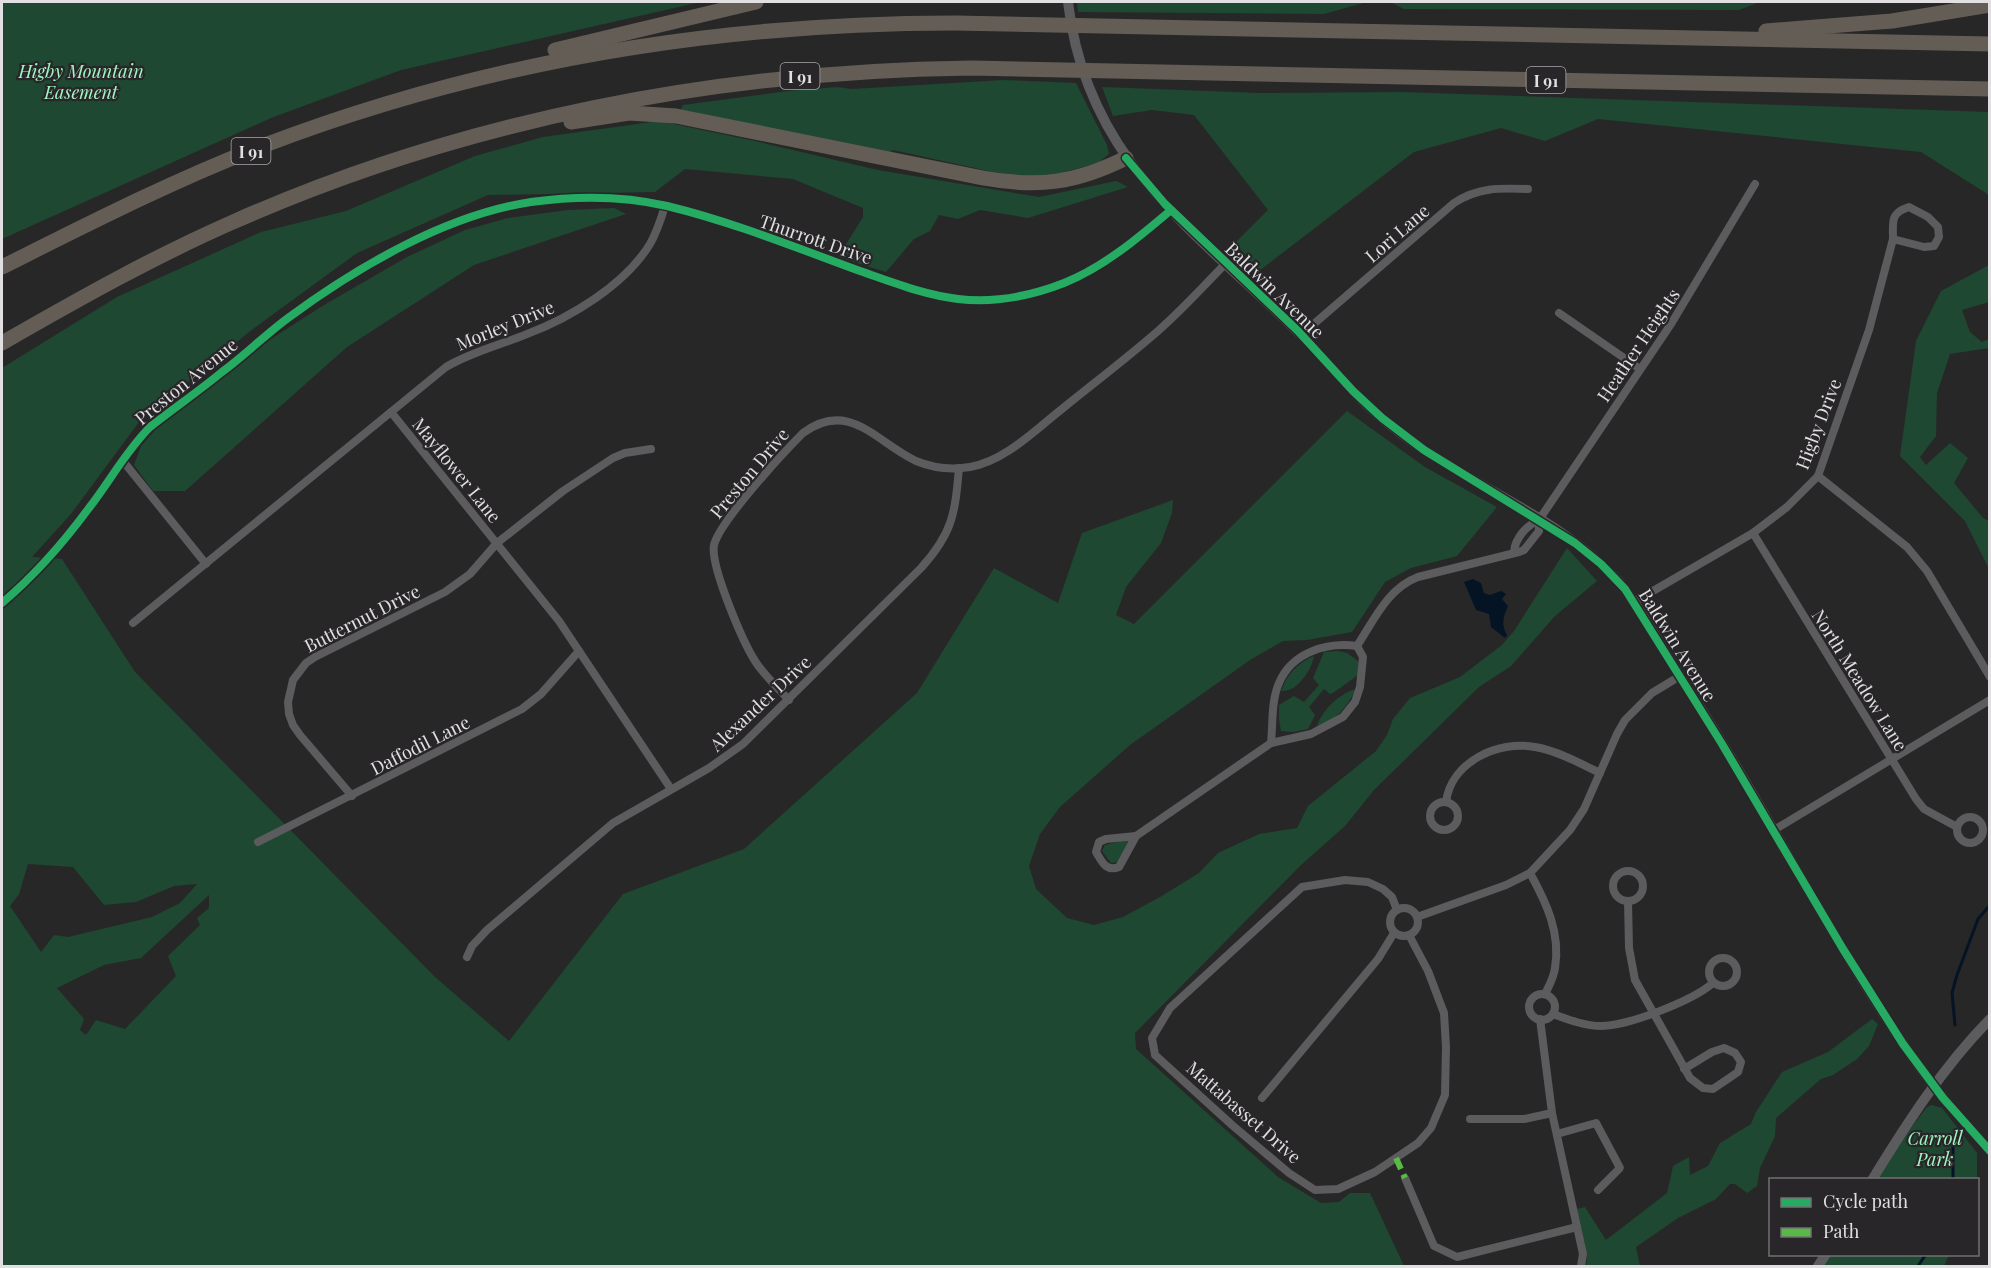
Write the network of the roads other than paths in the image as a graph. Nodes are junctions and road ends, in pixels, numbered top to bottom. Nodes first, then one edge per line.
1 (756, 2) edge
2 (1068, 2) edge
3 (1989, 5) edge
4 (1746, 39) junction
5 (1989, 44) edge
6 (511, 69) junction
7 (1989, 89) edge
8 (538, 120) junction
9 (1126, 158) junction
10 (1755, 184) dead end
11 (1528, 189) dead end
12 (664, 206) junction
13 (1171, 210) junction
14 (432, 232) joint
15 (1893, 239) junction
16 (1226, 263) junction
17 (2, 267) edge
18 (1559, 313) dead end
19 (1301, 335) junction
20 (2, 344) edge
21 (1640, 369) junction
22 (392, 412) junction
23 (651, 449) dead end
24 (123, 461) junction
25 (959, 468) junction
26 (1818, 476) junction
27 (1539, 520) junction
28 (1753, 533) junction
29 (497, 543) junction
30 (1514, 552) junction
31 (206, 564) junction
32 (1634, 602) junction
33 (2, 603) edge
34 (133, 623) dead end
35 (1358, 646) junction
36 (579, 651) junction
37 (1680, 676) junction
38 (1989, 677) edge
39 (789, 700) junction
40 (1989, 700) edge
41 (1271, 743) junction
42 (1892, 759) junction
43 (1600, 773) junction
44 (671, 789) junction
45 (352, 796) junction
46 (1446, 802) dead end
47 (1957, 827) dead end
48 (1774, 830) junction
49 (1136, 836) junction
50 (258, 842) dead end
51 (1530, 873) junction
52 (1628, 901) dead end
53 (1397, 910) junction
54 (1417, 917) junction
55 (1394, 933) junction
56 (1409, 935) junction
57 (467, 957) dead end
58 (1713, 983) dead end
59 (1545, 994) junction
60 (1652, 1012) junction
61 (1553, 1014) junction
62 (1989, 1018) edge
63 (1540, 1019) junction
64 (1684, 1069) junction
65 (1933, 1086) junction
66 (1262, 1098) dead end
67 (1552, 1113) junction
68 (1470, 1119) dead end
69 (1557, 1134) junction
70 (1989, 1151) edge
71 (1405, 1178) dead end
72 (1873, 1178) edge
73 (1598, 1190) dead end
74 (1577, 1227) junction
75 (1581, 1266) edge

1 - 6 highway
2 - 9 street, Baldwin Avenue
3 - 4 highway
4 - 5 highway, I 91
4 - 6 highway, I 91
6 - 17 highway, I 91
7 - 8 highway, I 91
8 - 9 highway
8 - 20 highway, I 91
9 - 13 street, Baldwin Avenue
10 - 21 street, Heather Heights
11 - 19 street, Lori Lane
12 - 13 street, Thurrott Drive
12 - 14 street, Thurrott Drive
12 - 22 street, Morley Drive
13 - 16 street, Baldwin Avenue
14 - 24 street, Preston Avenue
15 - 15 street, Higby Drive
15 - 26 street, Higby Drive
16 - 19 street, Baldwin Avenue
16 - 25 street, Preston Drive
18 - 21 street
19 - 27 street, Baldwin Avenue
21 - 27 street, Heather Heights
22 - 29 street, Mayflower Lane
22 - 31 street, Mayflower Lane
23 - 29 street, Butternut Drive
24 - 31 street
24 - 33 street, Preston Avenue
25 - 39 street, Alexander Drive
25 - 39 street, Preston Drive
26 - 28 street, Higby Drive
26 - 38 street
27 - 30 street
27 - 30 street
27 - 32 street, Baldwin Avenue
28 - 32 street, Higby Drive
28 - 42 street, North Meadow Lane
29 - 36 street, Mayflower Lane
29 - 45 street, Butternut Drive
30 - 35 street
31 - 34 street, Mayflower Lane
32 - 37 street, Baldwin Avenue
35 - 41 street
35 - 41 street
36 - 44 street, Mayflower Lane
36 - 45 street, Daffodil Lane
37 - 43 street
37 - 48 street, Baldwin Avenue
39 - 44 street, Alexander Drive
40 - 42 street
41 - 49 street
42 - 47 street, North Meadow Lane
42 - 48 street
43 - 46 street
43 - 51 street
44 - 57 street, Alexander Drive
45 - 50 street, Daffodil Lane
48 - 65 street, Baldwin Avenue
49 - 49 street
51 - 54 street
51 - 59 street
52 - 60 street
53 - 54 street
53 - 55 street, Mattabasset Drive
53 - 56 street, Mattabasset Drive
54 - 56 street
55 - 56 street
55 - 66 street, Mattabasset Drive
58 - 60 street
59 - 61 street
59 - 63 street
60 - 61 street
60 - 64 street
61 - 63 street
62 - 65 street
63 - 67 street
64 - 64 street
65 - 70 street, Baldwin Avenue
65 - 72 street
67 - 68 street
67 - 69 street
69 - 73 street
69 - 74 street
71 - 74 street
74 - 75 street

